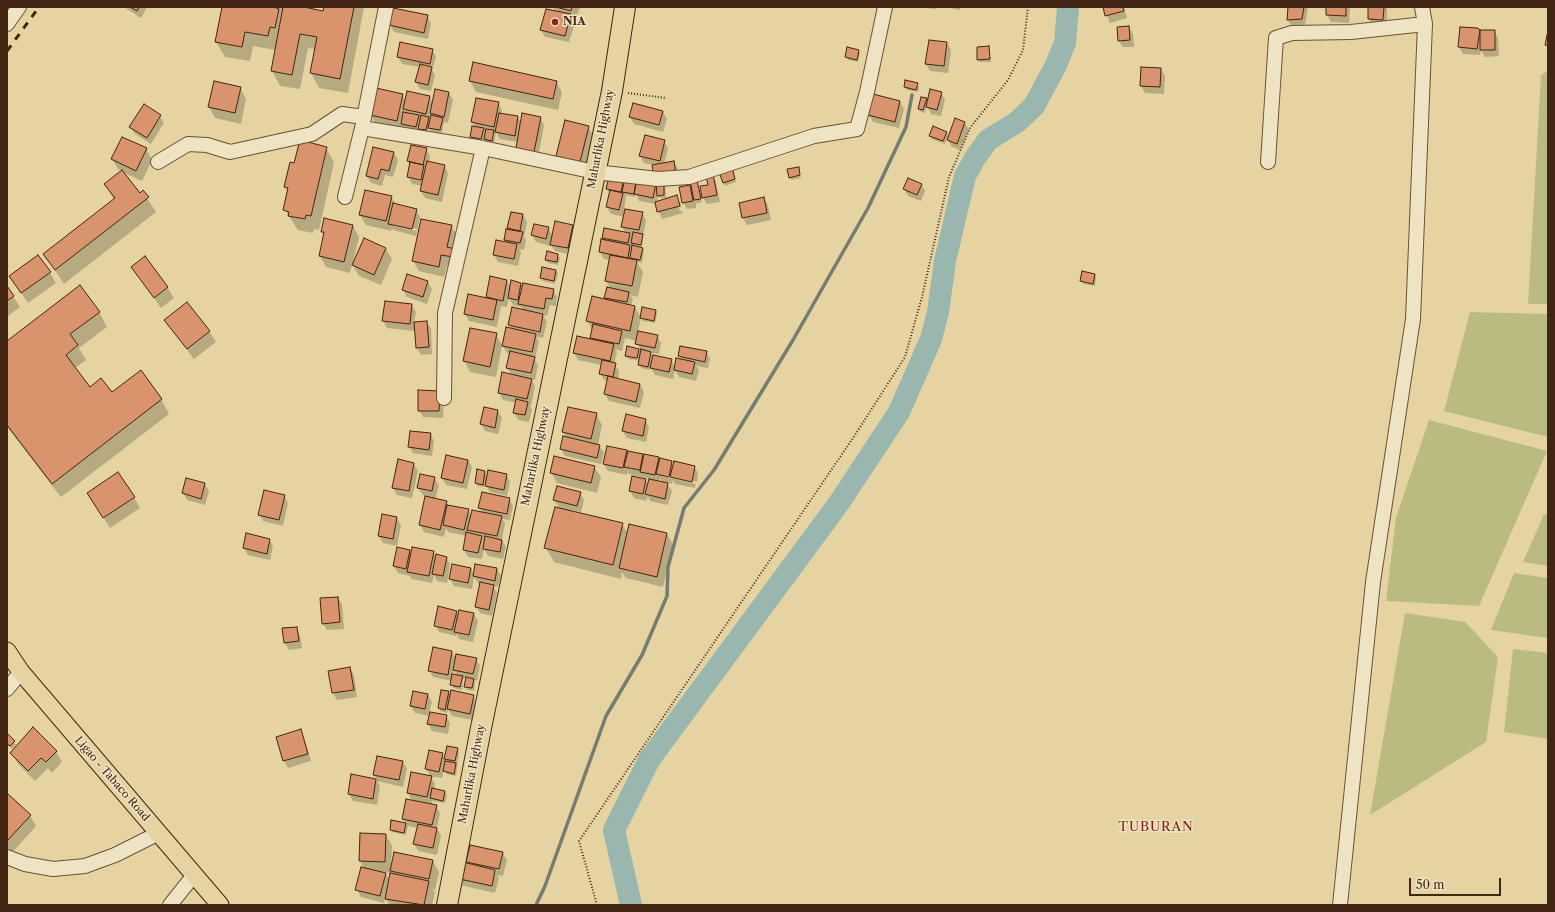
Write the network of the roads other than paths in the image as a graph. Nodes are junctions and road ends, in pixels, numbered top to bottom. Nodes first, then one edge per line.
1 (19, 7) edge
2 (386, 7) edge
3 (625, 7) edge
4 (885, 7) edge
5 (1422, 7) edge
6 (7, 24) edge
7 (1425, 24) junction
8 (363, 123) junction
9 (483, 148) junction
10 (158, 162) dead end
11 (1268, 162) dead end
12 (595, 172) junction
13 (345, 197) dead end
14 (444, 398) dead end
15 (7, 651) edge
16 (21, 672) junction
17 (7, 689) edge
18 (159, 833) junction
19 (7, 857) edge
20 (194, 875) junction
21 (170, 905) edge
22 (220, 905) edge
23 (447, 905) edge
24 (1340, 905) edge

1 - 6 street
2 - 8 street
3 - 12 highway, Maharlika Highway
4 - 12 street
5 - 7 street
7 - 11 street
7 - 24 street
8 - 9 street
8 - 10 street
8 - 13 street
9 - 12 street
9 - 14 street
12 - 23 highway, Maharlika Highway
15 - 16 main road, Ligao - Tabaco Road
16 - 17 street
16 - 18 main road, Ligao - Tabaco Road
18 - 19 street
18 - 20 main road, Ligao - Tabaco Road
20 - 21 street
20 - 22 main road, Ligao - Tabaco Road

